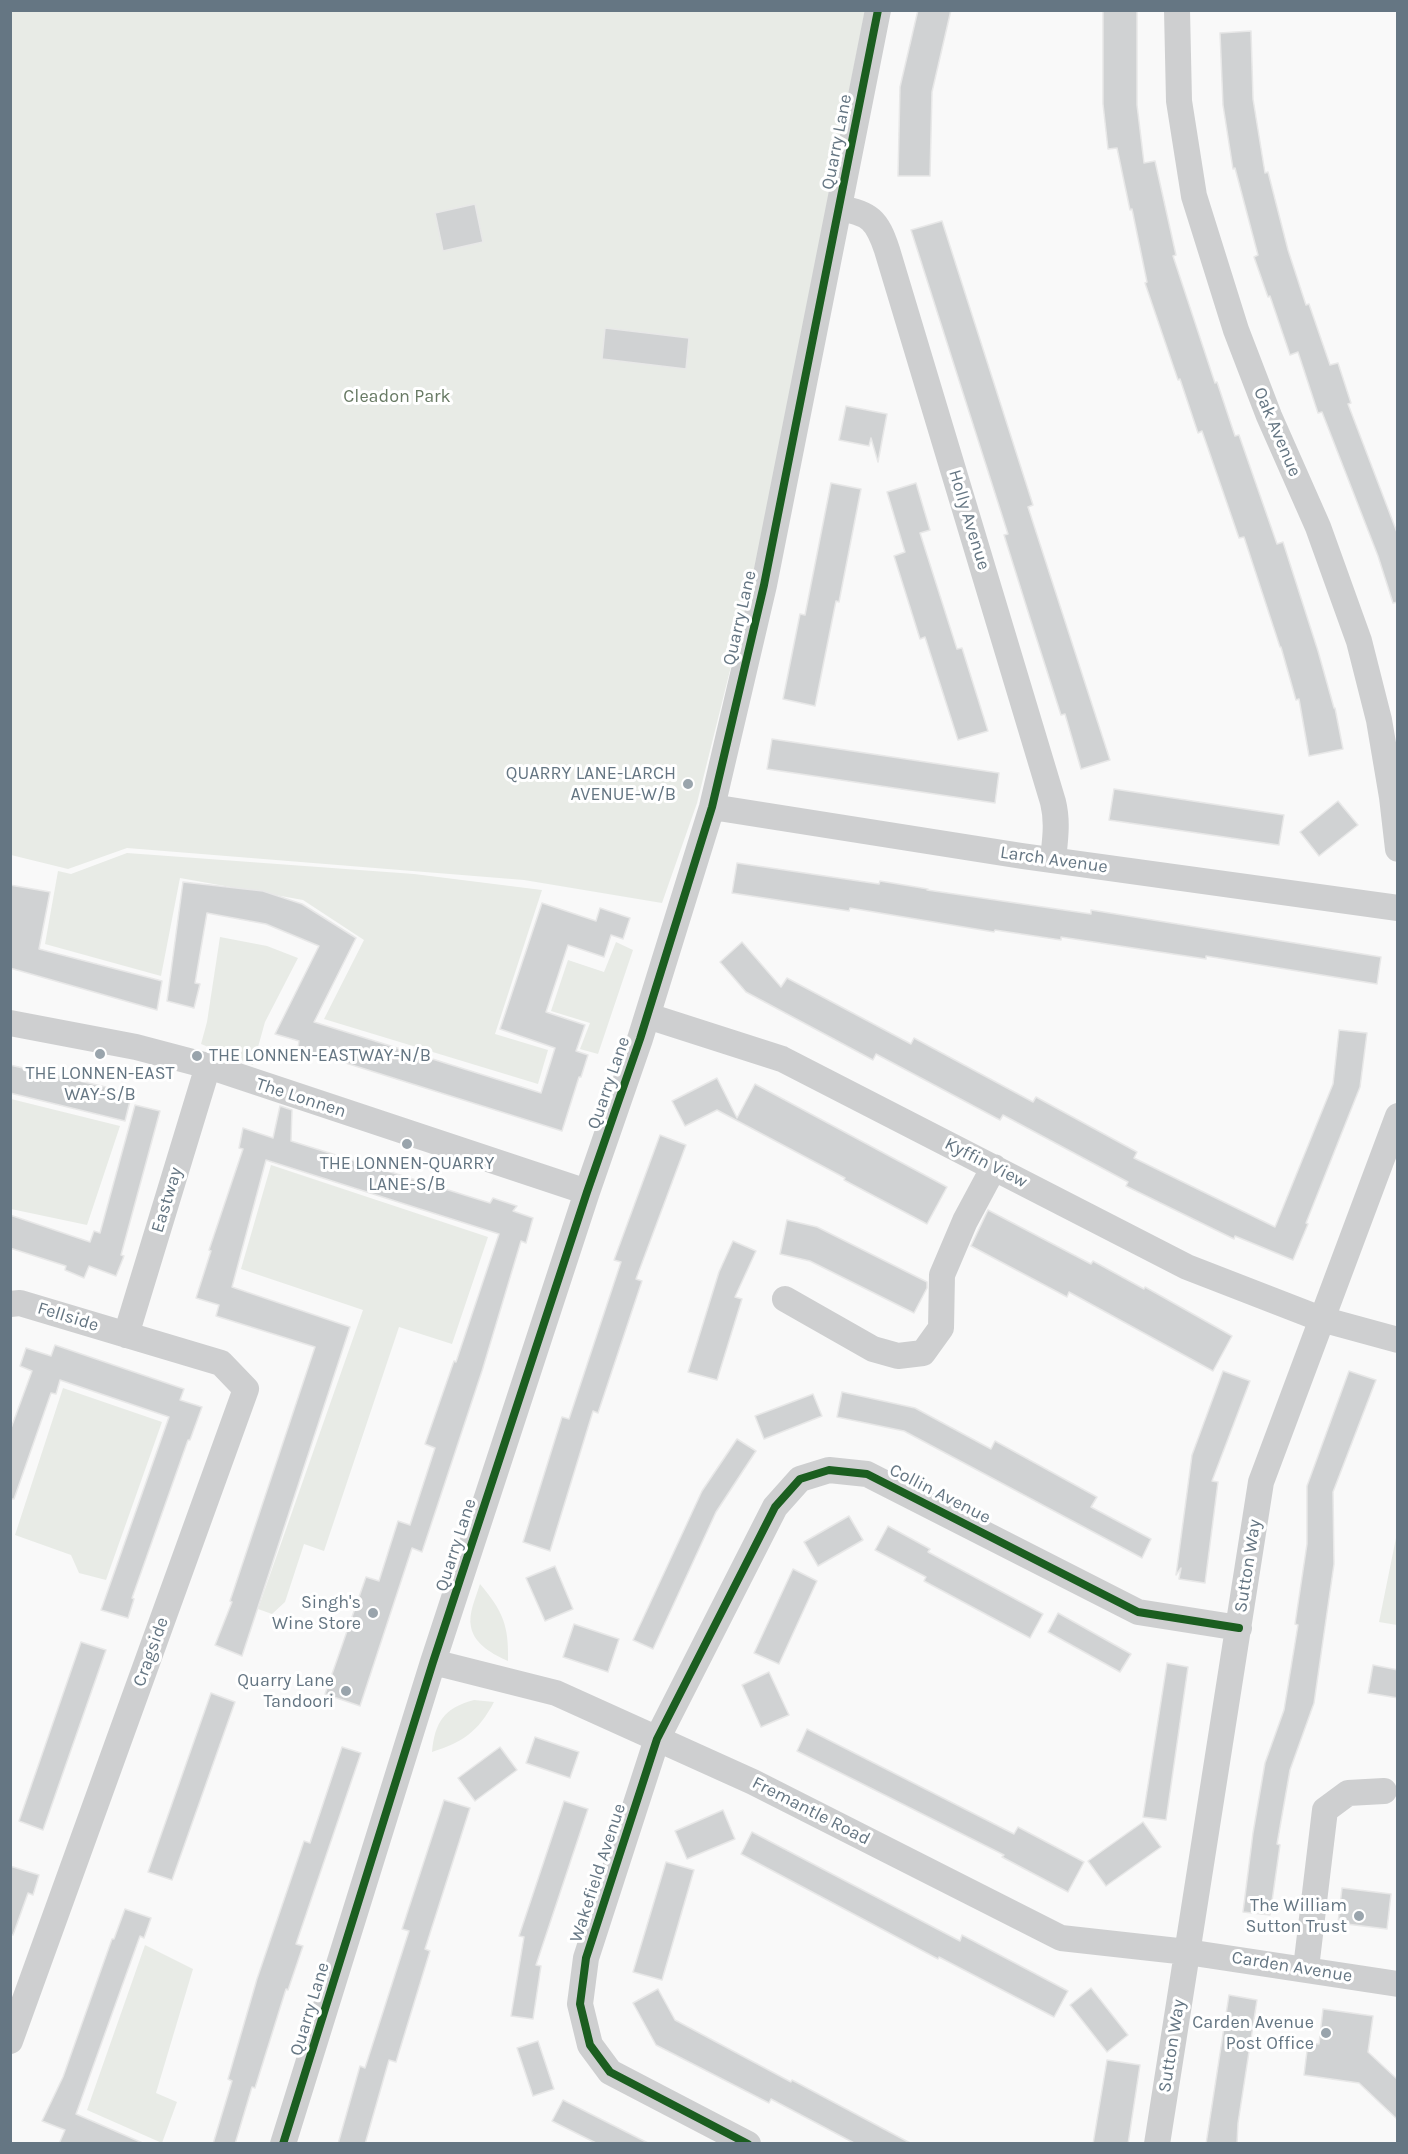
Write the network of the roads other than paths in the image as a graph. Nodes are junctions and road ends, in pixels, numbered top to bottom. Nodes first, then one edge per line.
1 (878, 10) edge
2 (1178, 10) edge
3 (839, 208) junction
4 (712, 807) junction
5 (1398, 849) edge
6 (1053, 860) junction
7 (1398, 908) edge
8 (648, 1016) junction
9 (10, 1023) edge
10 (208, 1066) junction
11 (1398, 1116) edge
12 (994, 1167) junction
13 (587, 1192) junction
14 (785, 1299) dead end
15 (10, 1304) edge
16 (1321, 1319) junction
17 (126, 1335) junction
18 (1398, 1340) edge
19 (1239, 1628) junction
20 (434, 1662) junction
21 (657, 1739) junction
22 (1384, 1791) dead end
23 (1187, 1952) junction
24 (1306, 1968) junction
25 (1398, 1984) edge
26 (10, 2041) edge
27 (283, 2144) edge
28 (748, 2144) edge
29 (1157, 2144) edge

1 - 3 street, Quarry Lane
2 - 5 street, Oak Avenue
3 - 4 street, Quarry Lane
3 - 6 street, Holly Avenue
4 - 6 street, Larch Avenue
4 - 8 street, Quarry Lane
6 - 7 street, Larch Avenue
8 - 12 street, Kyffin View
8 - 13 street, Quarry Lane
9 - 10 street, The Lonnen
10 - 13 street, The Lonnen
10 - 17 street, Eastway
11 - 16 street, Sutton Way
12 - 14 street
12 - 16 street, Kyffin View
13 - 20 street, Quarry Lane
15 - 17 street, Fellside
16 - 18 street, Kyffin View
16 - 19 street, Sutton Way
17 - 26 street, Cragside
19 - 21 street, Collin Avenue
19 - 23 street, Sutton Way
20 - 21 street, Fremantle Road
20 - 27 street, Quarry Lane
21 - 23 street, Fremantle Road
21 - 28 street, Wakefield Avenue
22 - 24 street
23 - 24 street, Carden Avenue
23 - 29 street, Sutton Way
24 - 25 street, Carden Avenue

